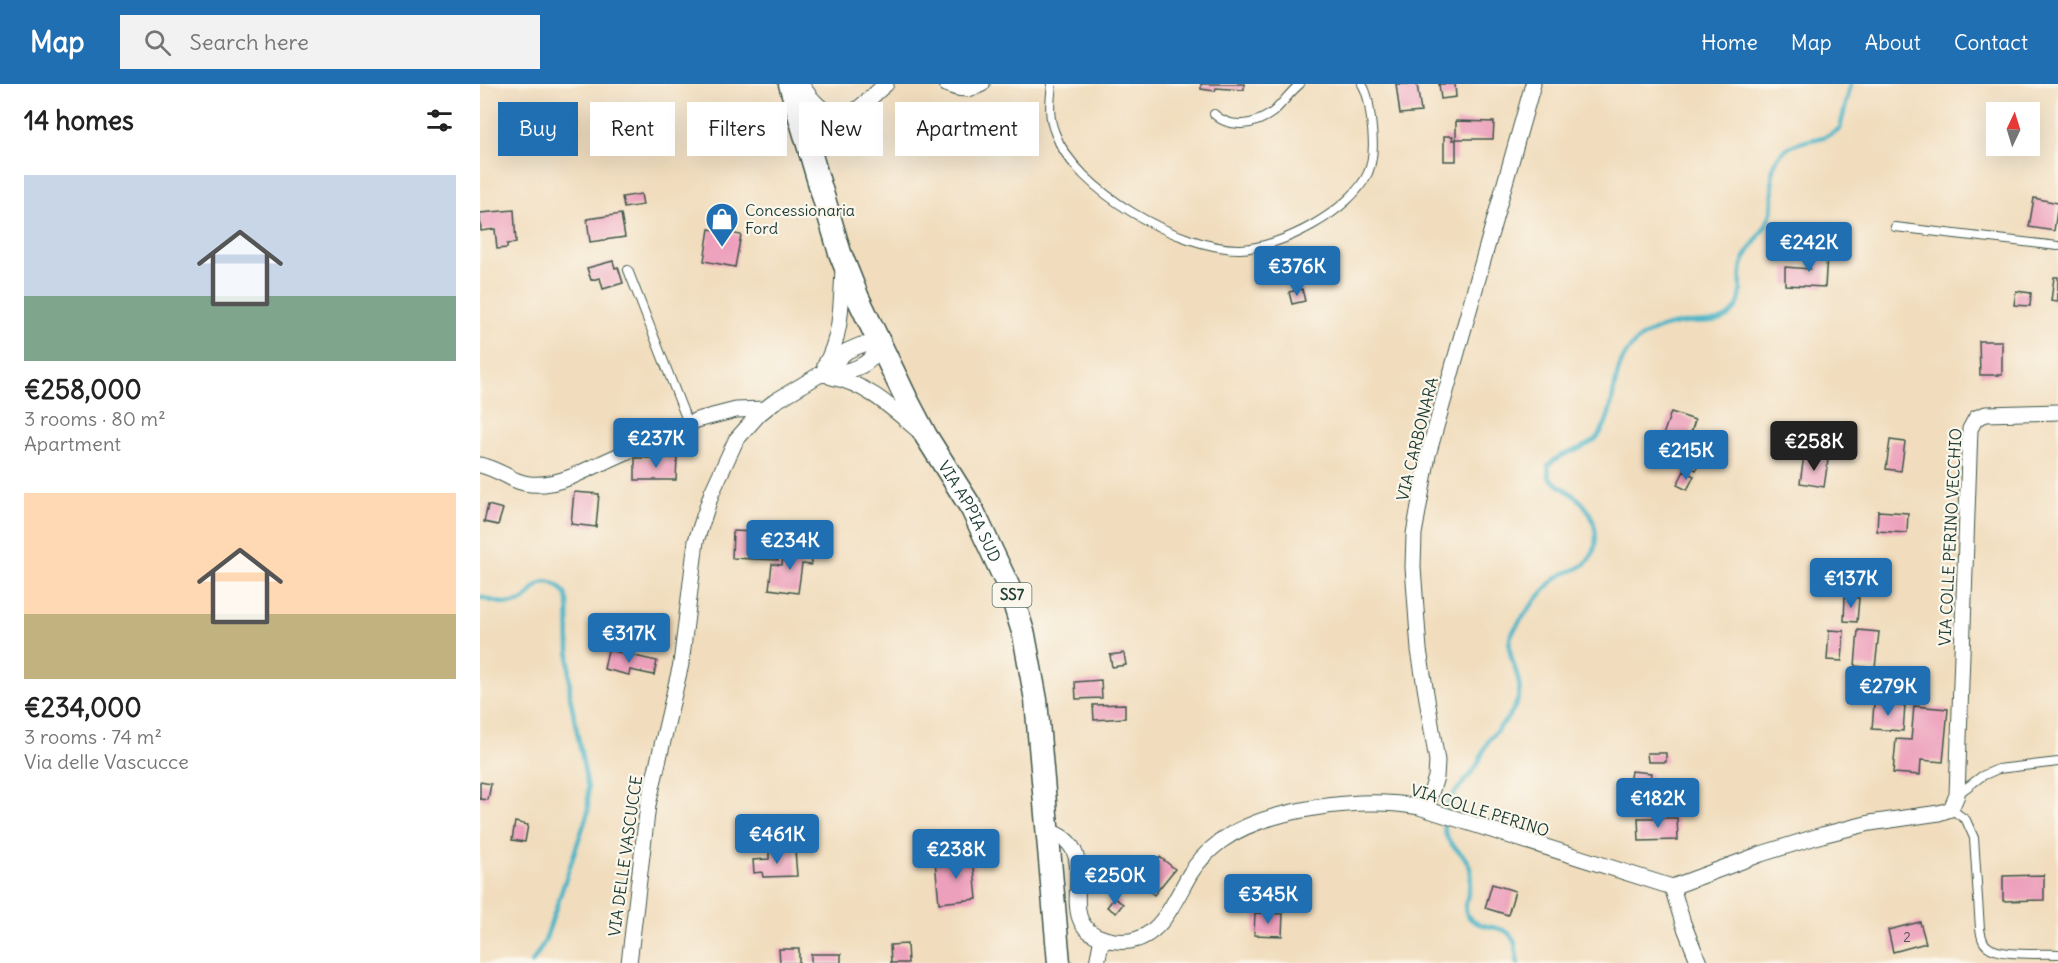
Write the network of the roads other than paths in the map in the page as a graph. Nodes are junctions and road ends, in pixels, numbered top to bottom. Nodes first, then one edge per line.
1 (790, 84) edge
2 (801, 84) edge
3 (886, 84) edge
4 (946, 84) edge
5 (982, 84) edge
6 (1052, 84) edge
7 (1300, 84) edge
8 (1362, 84) edge
9 (1533, 84) edge
10 (1214, 114) dead end
11 (1894, 227) dead end
12 (2058, 246) edge
13 (844, 265) junction
14 (628, 270) dead end
15 (879, 344) junction
16 (819, 375) junction
17 (764, 409) junction
18 (2058, 412) edge
19 (688, 423) junction
20 (926, 436) junction
21 (480, 465) edge
22 (2058, 762) edge
23 (1954, 802) junction
24 (1429, 810) junction
25 (1048, 831) junction
26 (1672, 887) junction
27 (1102, 938) junction
28 (2058, 954) edge
29 (629, 963) edge
30 (1059, 963) edge
31 (1097, 963) edge
32 (1700, 963) edge

1 - 13 main road, VIA APPIA SUD / SS7
2 - 3 street
4 - 5 street
6 - 8 lane
7 - 10 lane
9 - 24 street, VIA CARBONARA
11 - 12 lane
13 - 15 main road, VIA APPIA SUD / SS7
13 - 16 street
14 - 19 lane
15 - 16 street, VIA DELLE VASCUCCE
15 - 20 main road, VIA APPIA SUD / SS7
16 - 17 street, VIA DELLE VASCUCCE
16 - 20 street
17 - 19 street
17 - 29 street, VIA DELLE VASCUCCE
18 - 23 street, VIA COLLE PERINO VECCHIO
19 - 21 street
20 - 25 main road, VIA APPIA SUD / SS7
22 - 23 lane
23 - 26 street
23 - 28 lane
24 - 26 street, VIA COLLE PERINO
24 - 27 street, VIA COLLE PERINO
25 - 27 street
25 - 30 main road, VIA APPIA SUD / SS7
26 - 32 street
27 - 31 street

